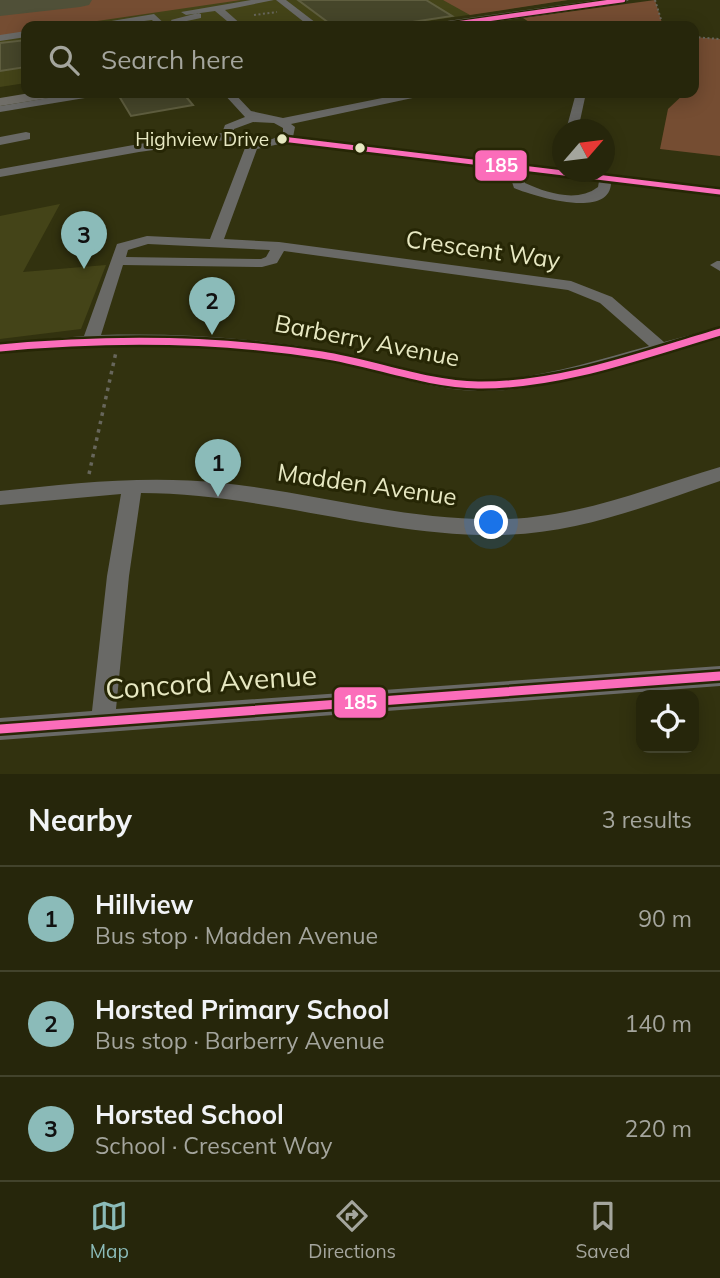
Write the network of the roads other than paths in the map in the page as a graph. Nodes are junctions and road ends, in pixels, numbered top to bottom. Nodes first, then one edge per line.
1 (270, 0) edge
2 (280, 0) edge
3 (623, 0) edge
4 (223, 9) junction
5 (154, 17) junction
6 (124, 21) edge
7 (158, 21) edge
8 (176, 21) edge
9 (234, 21) edge
10 (308, 21) edge
11 (500, 21) edge
12 (21, 35) edge
13 (0, 38) edge
14 (21, 91) edge
15 (0, 94) edge
16 (24, 98) edge
17 (67, 98) edge
18 (220, 98) edge
19 (233, 98) edge
20 (398, 98) edge
21 (580, 98) edge
22 (0, 102) edge
23 (0, 109) edge
24 (263, 118) junction
25 (575, 119) edge
26 (241, 121) junction
27 (282, 122) junction
28 (228, 135) junction
29 (26, 136) dead end
30 (282, 139) junction
31 (0, 141) edge
32 (252, 145) junction
33 (552, 168) edge
34 (514, 169) junction
35 (0, 173) edge
36 (615, 180) edge
37 (605, 182) edge
38 (720, 192) edge
39 (216, 242) junction
40 (279, 246) junction
41 (117, 261) junction
42 (720, 332) edge
43 (90, 340) junction
44 (0, 348) edge
45 (661, 348) junction
46 (720, 474) edge
47 (132, 486) junction
48 (0, 498) edge
49 (720, 676) edge
50 (103, 720) junction
51 (0, 729) edge

1 - 4 street
2 - 10 street
3 - 11 main road
4 - 5 street
4 - 8 street
4 - 9 street
5 - 6 street
5 - 7 street
12 - 13 street
14 - 15 main road
16 - 22 main road
17 - 23 street
18 - 26 street
19 - 24 street
20 - 27 street
21 - 25 street
24 - 26 street
24 - 27 street
26 - 28 street
27 - 30 street
28 - 32 street
28 - 35 street
29 - 31 street
30 - 32 street
30 - 34 street
32 - 39 street
33 - 34 street
34 - 37 street
36 - 38 street
39 - 40 street, Crescent Way
39 - 41 street, Crescent Way
40 - 41 street
40 - 45 street, Crescent Way
41 - 43 street
42 - 45 street, Barberry Avenue
43 - 44 street, Barberry Avenue
43 - 45 street, Barberry Avenue
46 - 47 street, Madden Avenue
47 - 48 street, Madden Avenue
47 - 50 street
49 - 50 street, Concord Avenue
50 - 51 street, Concord Avenue

